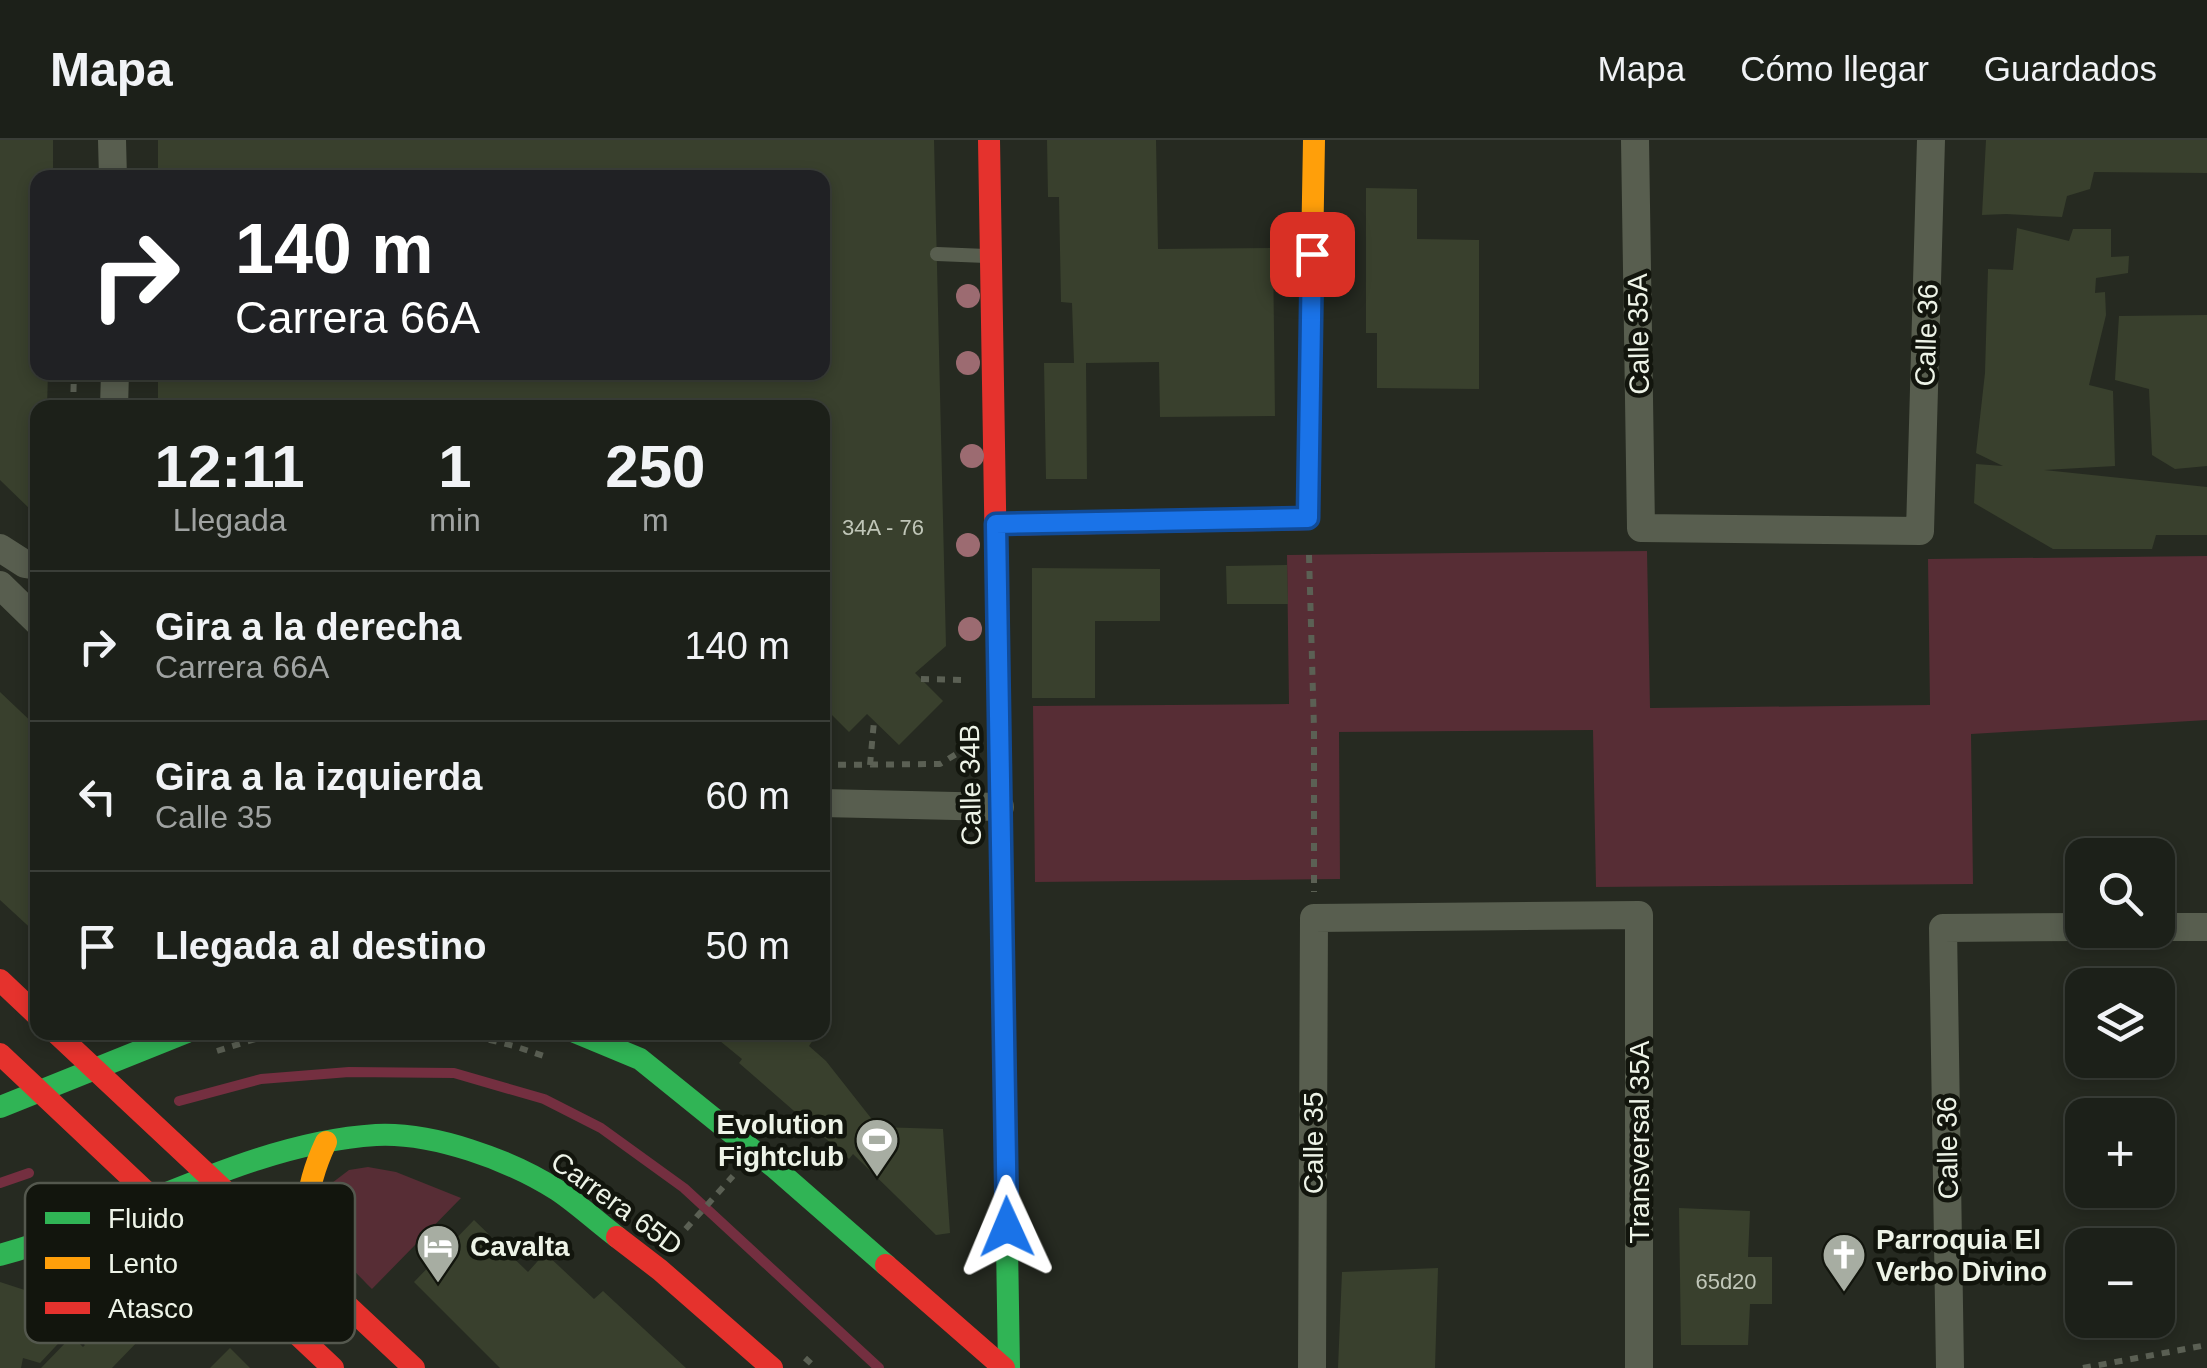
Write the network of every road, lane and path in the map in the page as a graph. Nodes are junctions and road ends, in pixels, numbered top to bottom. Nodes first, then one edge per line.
1 (112, 140) edge
2 (989, 140) edge
3 (1314, 140) edge
4 (1634, 140) edge
5 (1931, 140) edge
6 (113, 170) edge
7 (937, 254) dead end
8 (991, 256) junction
9 (1308, 518) junction
10 (996, 524) junction
11 (1920, 531) joint
12 (0, 548) edge
13 (30, 565) edge
14 (2, 591) edge
15 (30, 615) edge
16 (921, 679) dead end
17 (965, 680) dead end
18 (874, 721) dead end
19 (830, 765) edge
20 (830, 803) edge
21 (1000, 807) junction
22 (1314, 918) junction
23 (2065, 927) edge
24 (2175, 927) edge
25 (2207, 927) edge
26 (0, 980) edge
27 (30, 1008) edge
28 (63, 1040) edge
29 (167, 1040) edge
30 (595, 1040) edge
31 (0, 1054) edge
32 (93, 1068) junction
33 (39, 1092) junction
34 (0, 1107) edge
35 (326, 1142) junction
36 (736, 1172) dead end
37 (210, 1178) junction
38 (138, 1183) edge
39 (196, 1183) edge
40 (215, 1183) edge
41 (309, 1183) edge
42 (681, 1234) dead end
43 (25, 1248) edge
44 (0, 1255) edge
45 (355, 1313) edge
46 (308, 1343) edge
47 (2207, 1346) edge
48 (334, 1368) edge
49 (414, 1368) edge
50 (772, 1368) edge
51 (1007, 1368) edge
52 (1312, 1368) edge
53 (1639, 1368) edge
54 (1950, 1368) edge
55 (2084, 1368) edge

1 - 6 street
2 - 8 street, Calle 34B
3 - 9 street
4 - 11 street, Calle 35A
5 - 11 street, Calle 36
7 - 8 lane
8 - 10 street, Calle 34B
9 - 10 street
9 - 22 path
10 - 21 street, Calle 34B
12 - 13 street
14 - 15 street
16 - 17 path
18 - 19 path
20 - 21 street
21 - 51 street, Calle 34B
22 - 52 street, Calle 35
22 - 53 street, Transversal 35A
23 - 54 street, Calle 36
24 - 25 street
26 - 27 street
28 - 32 street
29 - 32 street
30 - 51 street
31 - 33 street
32 - 33 street
32 - 37 street
33 - 34 street
33 - 38 street
35 - 37 street, Carrera 65D
35 - 41 street
35 - 50 street, Carrera 65D
36 - 42 path
37 - 39 street, Carrera 65D
37 - 40 street
43 - 44 street, Carrera 65D
45 - 49 street
46 - 48 street
47 - 55 path

